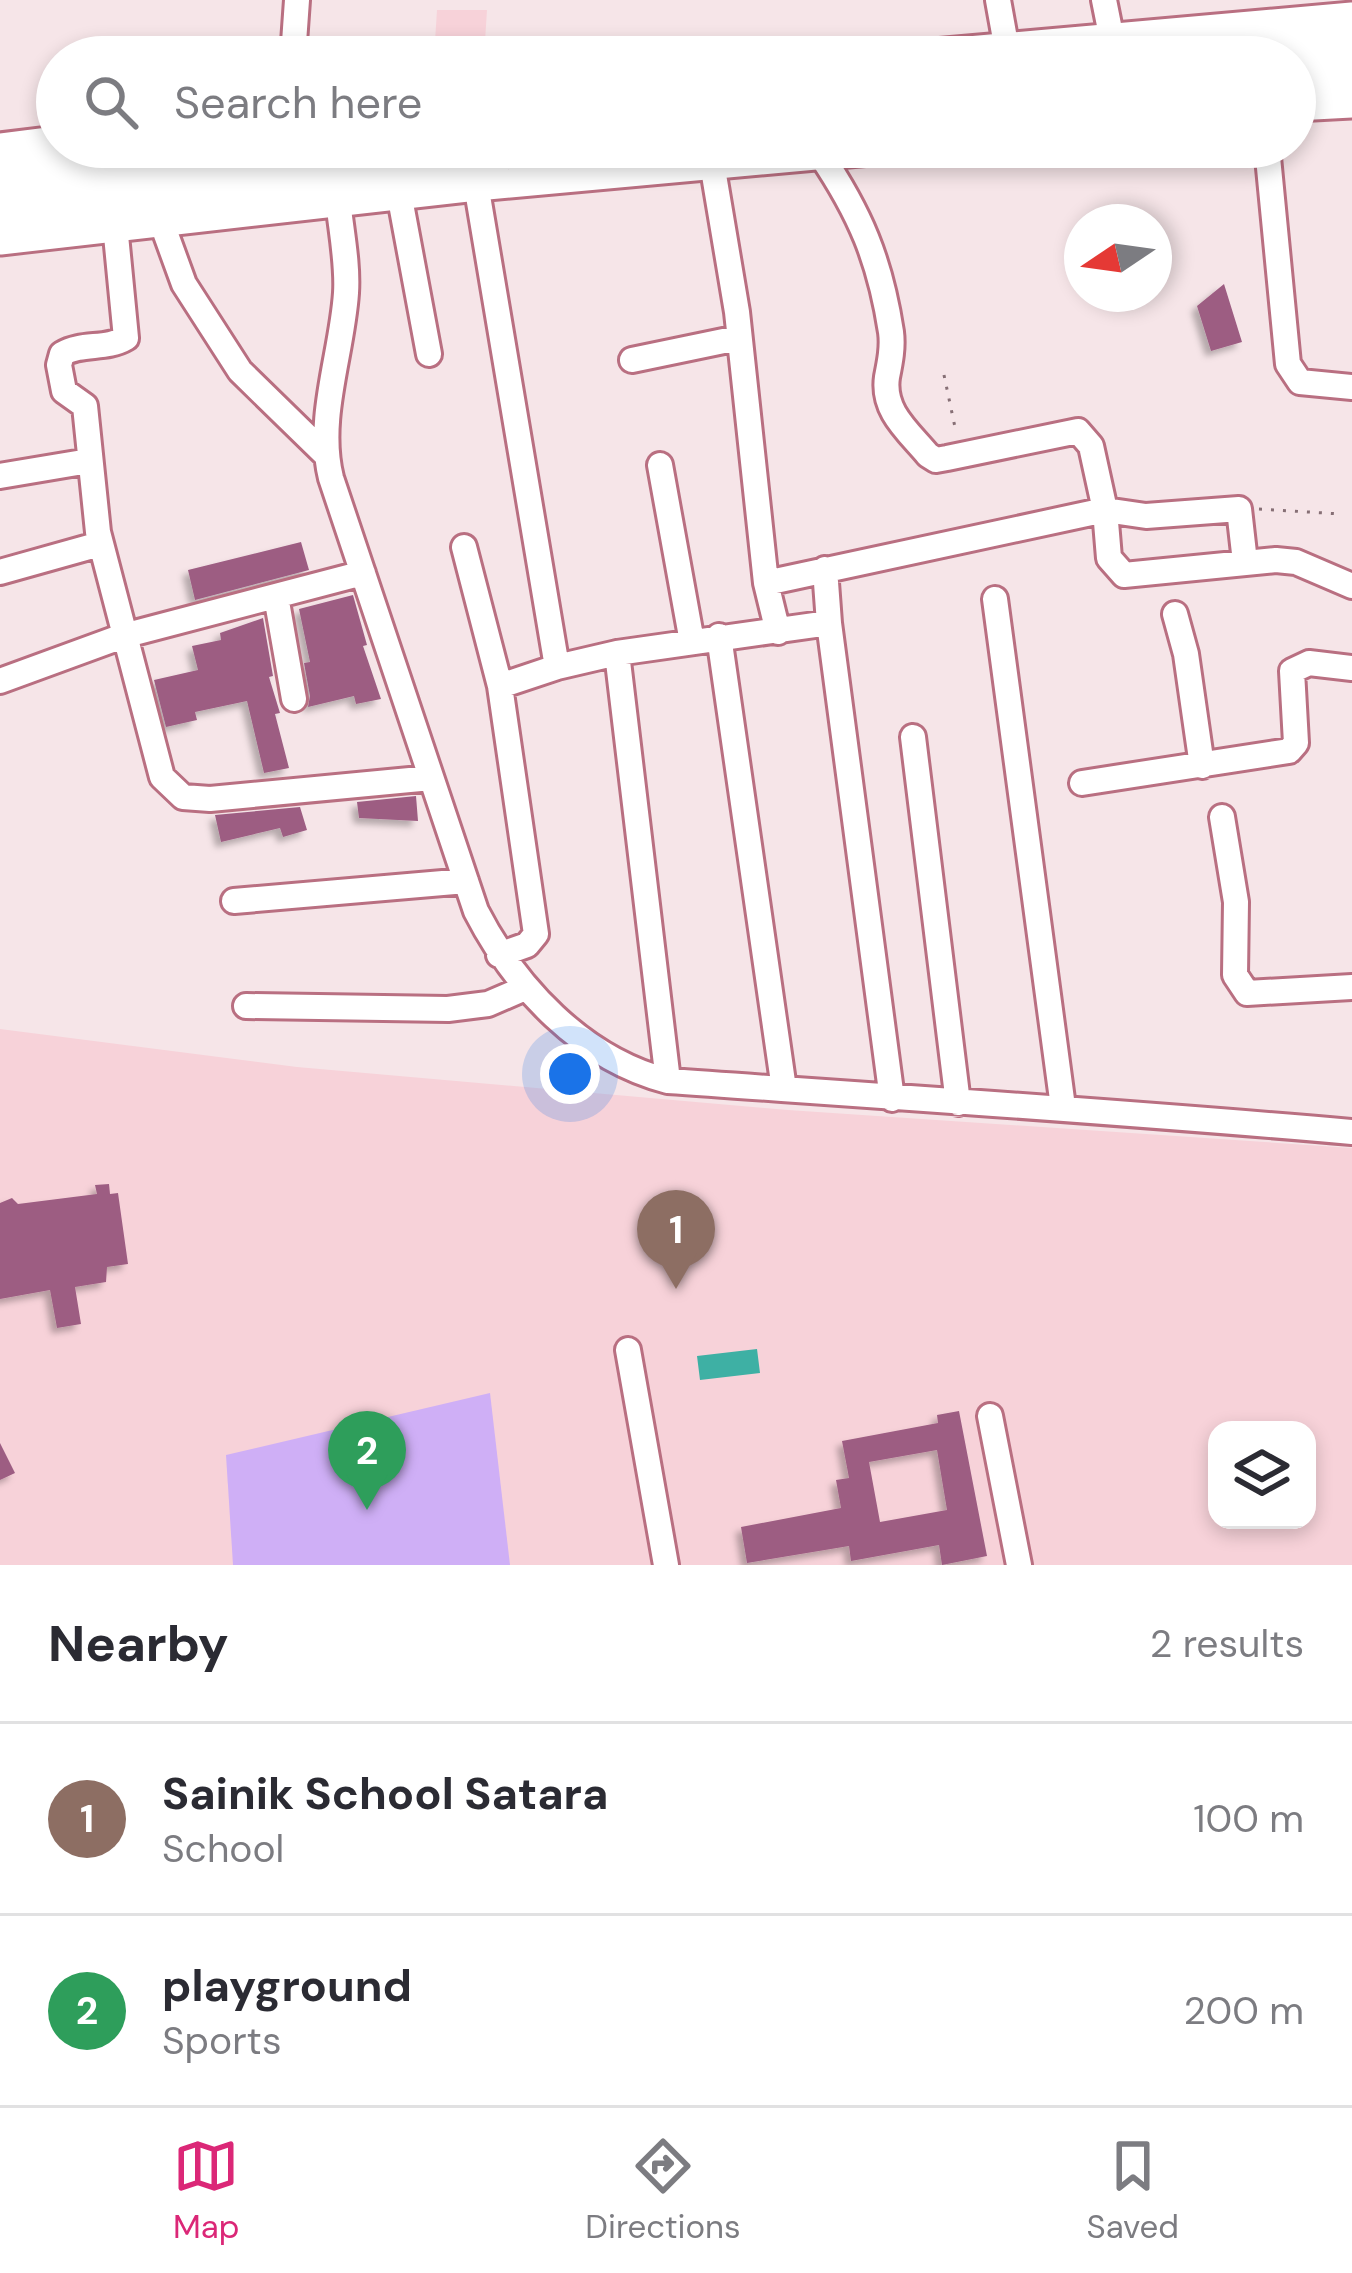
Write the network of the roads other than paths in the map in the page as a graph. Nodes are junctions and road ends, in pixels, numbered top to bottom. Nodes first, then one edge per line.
1 (297, 0) edge
2 (998, 0) edge
3 (1104, 0) edge
4 (1352, 19) edge
5 (294, 36) edge
6 (1004, 36) edge
7 (1111, 36) edge
8 (1158, 36) edge
9 (1352, 43) edge
10 (1316, 46) edge
11 (1352, 73) edge
12 (1316, 76) edge
13 (1352, 101) edge
14 (1316, 103) edge
15 (36, 145) edge
16 (0, 149) edge
17 (114, 168) edge
18 (369, 168) edge
19 (665, 168) edge
20 (713, 168) edge
21 (829, 168) edge
22 (1269, 168) edge
23 (0, 181) edge
24 (476, 184) junction
25 (399, 193) junction
26 (338, 200) junction
27 (0, 209) edge
28 (160, 218) junction
29 (115, 225) junction
30 (0, 238) edge
31 (738, 338) junction
32 (429, 354) dead end
33 (632, 360) dead end
34 (1352, 387) edge
35 (325, 454) junction
36 (89, 461) junction
37 (660, 465) dead end
38 (0, 476) edge
39 (1105, 510) junction
40 (100, 544) junction
41 (464, 547) dead end
42 (1245, 562) junction
43 (825, 569) junction
44 (0, 572) edge
45 (362, 573) junction
46 (766, 583) junction
47 (1352, 586) edge
48 (276, 596) junction
49 (995, 599) dead end
50 (1175, 614) dead end
51 (829, 622) junction
52 (778, 632) junction
53 (122, 636) junction
54 (719, 636) junction
55 (692, 642) junction
56 (617, 653) junction
57 (557, 667) junction
58 (1352, 668) edge
59 (0, 681) edge
60 (500, 686) junction
61 (294, 698) dead end
62 (913, 737) dead end
63 (1202, 766) junction
64 (431, 778) junction
65 (1082, 783) dead end
66 (1222, 817) dead end
67 (466, 881) junction
68 (234, 901) dead end
69 (499, 955) junction
70 (1352, 987) edge
71 (525, 988) junction
72 (246, 1006) dead end
73 (668, 1081) junction
74 (784, 1089) junction
75 (892, 1099) junction
76 (958, 1103) junction
77 (1063, 1107) junction
78 (1352, 1132) edge
79 (628, 1350) dead end
80 (990, 1416) dead end
81 (665, 1565) edge
82 (1019, 1565) edge

1 - 5 street
2 - 6 street
3 - 7 street
4 - 8 highway
9 - 10 highway
11 - 12 highway
13 - 14 highway
15 - 16 highway
17 - 23 highway
18 - 27 highway
19 - 24 highway
20 - 31 street
21 - 39 street
22 - 34 street
24 - 25 highway
24 - 57 street
25 - 26 highway
25 - 32 street
26 - 28 highway
26 - 35 street
28 - 29 highway
28 - 35 street
29 - 30 highway
29 - 36 street
31 - 33 street
31 - 46 street
35 - 45 street
36 - 38 street
36 - 40 street
37 - 55 street
39 - 42 street
39 - 42 street
39 - 43 street
40 - 44 street
40 - 53 street
41 - 60 street
42 - 47 street
43 - 46 street
43 - 51 street
45 - 48 street
45 - 64 street
46 - 52 street
48 - 53 street
48 - 61 street
49 - 77 street
50 - 63 street
51 - 52 street
51 - 75 street
52 - 54 street
53 - 59 street
53 - 64 street
54 - 55 street
54 - 74 street
55 - 56 street
56 - 57 street
56 - 73 street
57 - 60 street
58 - 63 street
60 - 69 street
62 - 76 street
63 - 65 street
64 - 67 street
66 - 70 street
67 - 68 street
67 - 69 street
69 - 71 street
71 - 72 street
71 - 73 street
73 - 74 street
74 - 75 street
75 - 76 street
76 - 77 street
77 - 78 street
79 - 81 street
80 - 82 street

